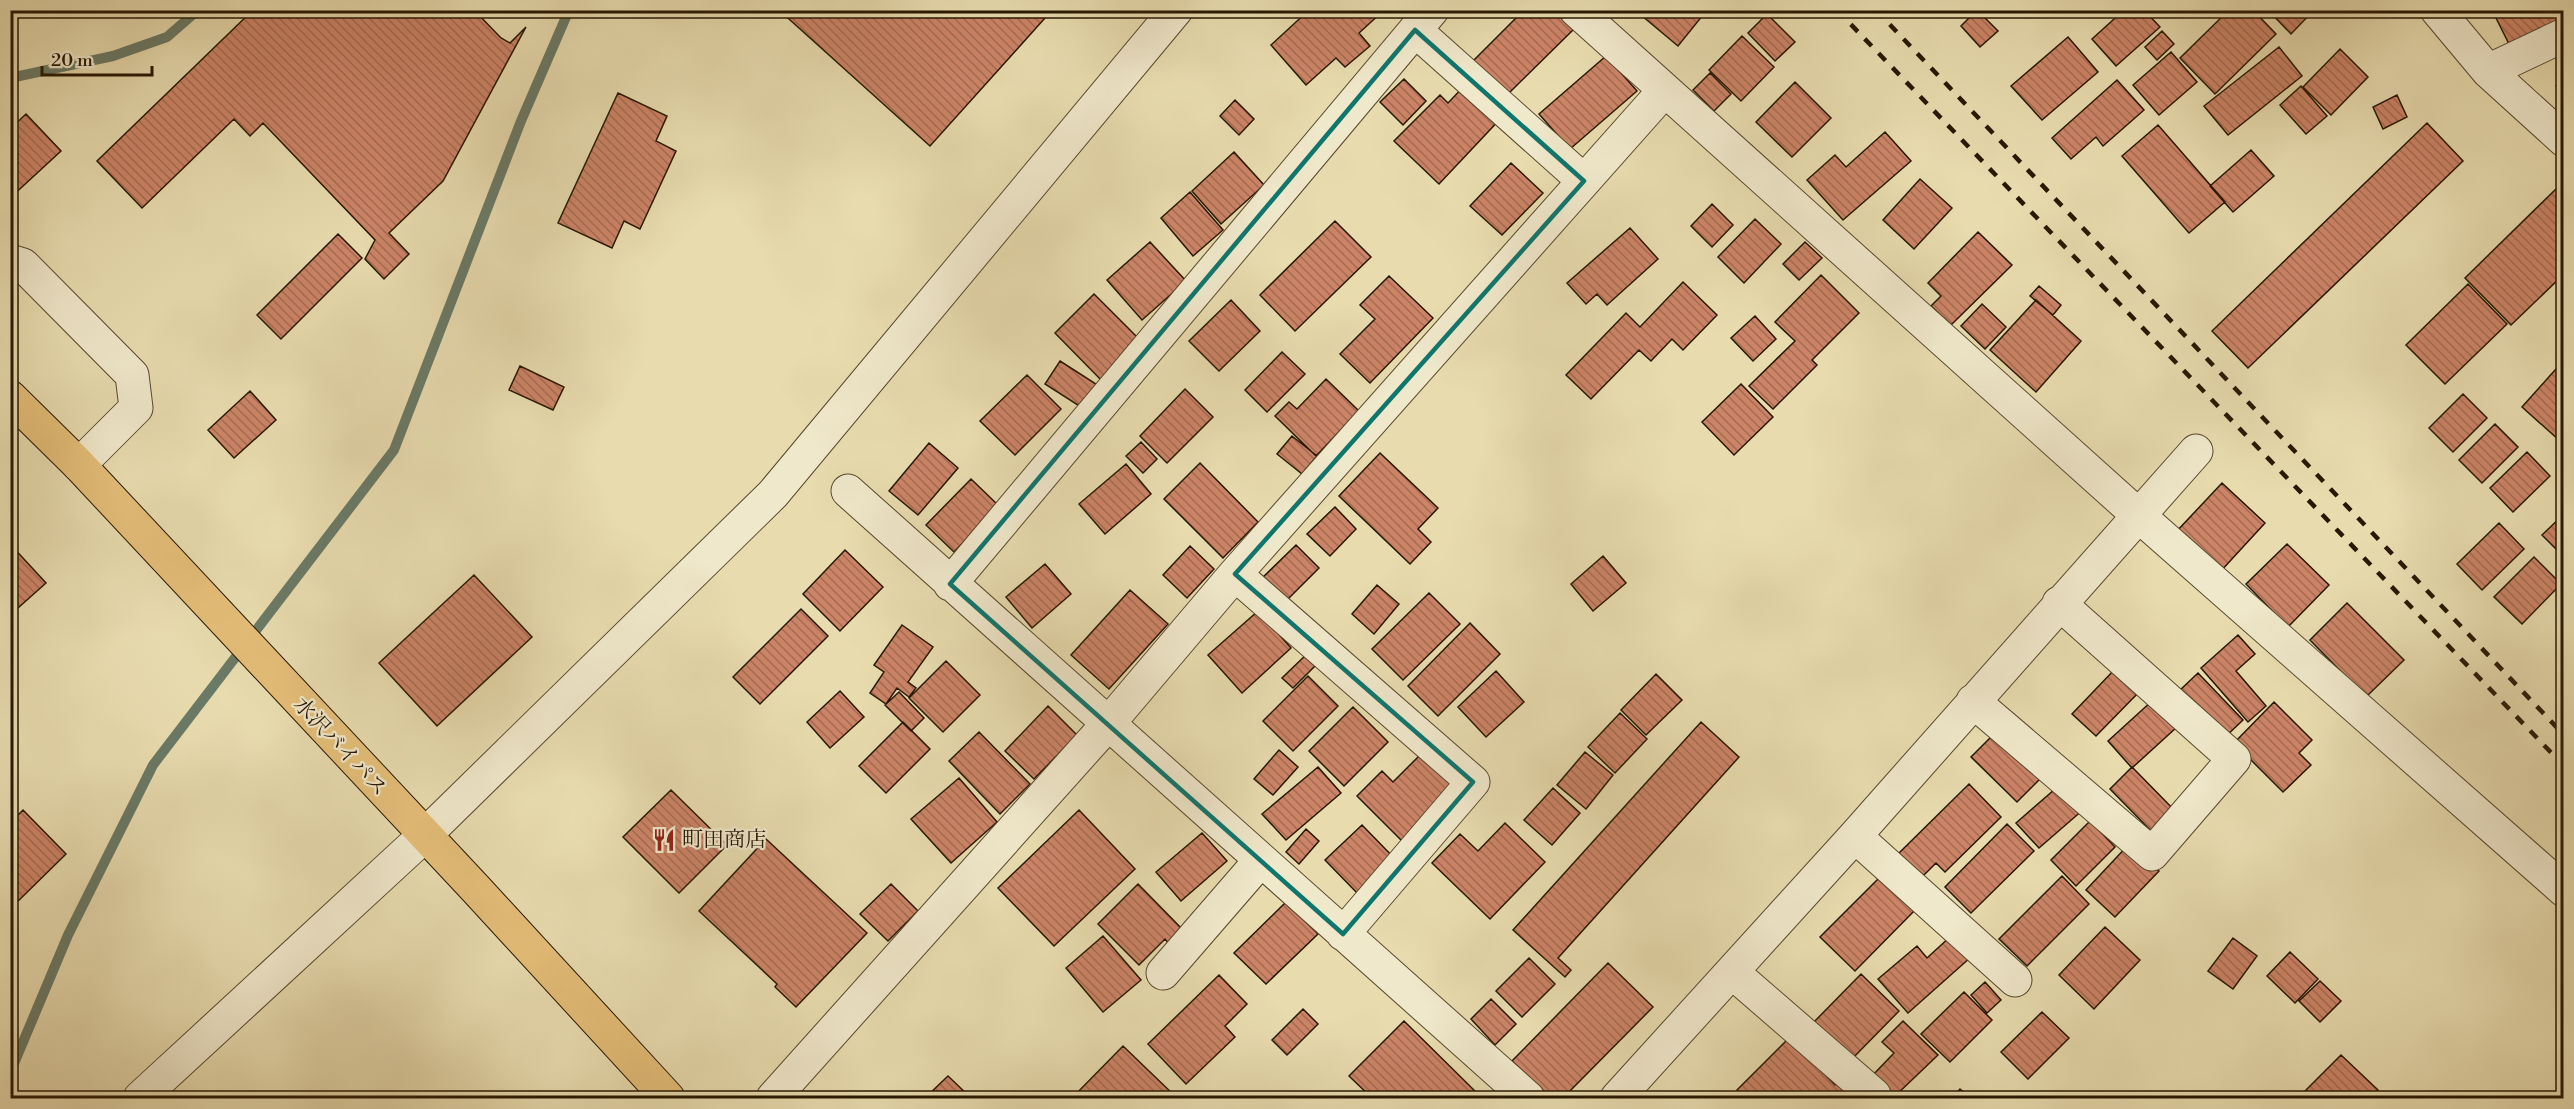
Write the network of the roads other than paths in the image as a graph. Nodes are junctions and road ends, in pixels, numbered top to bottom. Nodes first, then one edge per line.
1 (1176, 10) edge
2 (1576, 10) edge
3 (2437, 10) edge
4 (1424, 20) edge
5 (2564, 35) edge
6 (2488, 71) junction
7 (1664, 91) junction
8 (2564, 140) edge
9 (1584, 181) junction
10 (10, 261) edge
11 (10, 397) edge
12 (2196, 451) dead end
13 (79, 465) junction
14 (848, 491) dead end
15 (2138, 515) junction
16 (1235, 574) junction
17 (950, 584) junction
18 (2059, 603) junction
19 (1973, 701) junction
20 (1107, 725) junction
21 (424, 836) junction
22 (1855, 836) junction
23 (1260, 861) junction
24 (2564, 890) edge
25 (1343, 934) junction
26 (1732, 972) junction
27 (1163, 973) dead end
28 (2015, 980) dead end
29 (1874, 1095) dead end
30 (140, 1098) edge
31 (668, 1098) edge
32 (773, 1098) edge
33 (1528, 1098) edge
34 (1617, 1098) edge

1 - 21 street
2 - 7 street
3 - 6 street
4 - 9 street
4 - 17 street
5 - 6 street
6 - 8 street
7 - 9 street
7 - 15 street
9 - 16 street
10 - 13 street
11 - 13 highway, 水沢バイパス
12 - 15 street
13 - 21 highway, 水沢バイパス
14 - 17 street
15 - 18 street
15 - 24 street
16 - 20 street
16 - 25 street
17 - 20 street
18 - 19 street
18 - 19 street
19 - 22 street
20 - 23 street
20 - 32 street
21 - 30 street
21 - 31 highway, 水沢バイパス
22 - 26 street
22 - 28 street
23 - 25 street
23 - 27 street
25 - 33 street
26 - 29 street
26 - 34 street

